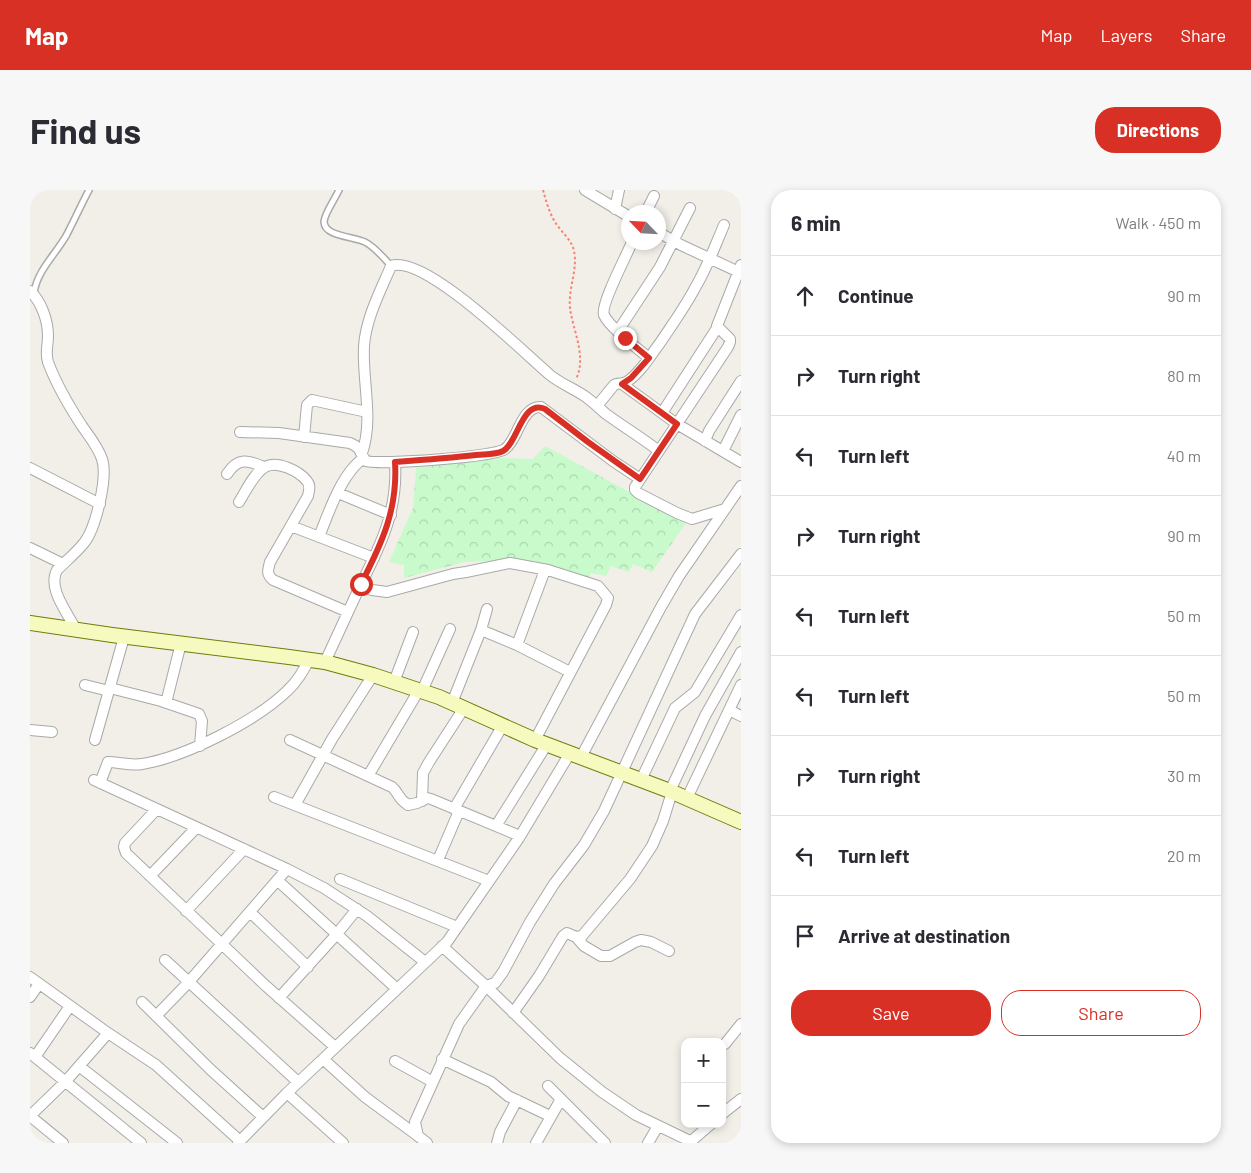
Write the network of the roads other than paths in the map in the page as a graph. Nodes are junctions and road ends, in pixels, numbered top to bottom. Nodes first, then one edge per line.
1 (89, 190) edge
2 (339, 190) edge
3 (585, 190) edge
4 (619, 190) edge
5 (654, 196) dead end
6 (650, 205) edge
7 (690, 208) dead end
8 (615, 209) junction
9 (621, 212) edge
10 (724, 225) dead end
11 (666, 236) edge
12 (674, 241) junction
13 (628, 250) edge
14 (709, 259) junction
15 (391, 266) junction
16 (740, 270) edge
17 (32, 292) edge
18 (717, 328) junction
19 (618, 331) junction
20 (649, 358) junction
21 (741, 381) edge
22 (622, 384) junction
23 (597, 406) junction
24 (367, 412) junction
25 (662, 413) junction
26 (741, 415) edge
27 (677, 424) junction
28 (240, 432) dead end
29 (304, 437) junction
30 (705, 441) junction
31 (659, 451) junction
32 (723, 451) junction
33 (363, 455) junction
34 (395, 462) junction
35 (741, 462) edge
36 (264, 467) junction
37 (30, 468) edge
38 (227, 474) dead end
39 (640, 479) junction
40 (741, 486) edge
41 (338, 493) junction
42 (239, 502) dead end
43 (100, 504) junction
44 (725, 509) junction
45 (391, 515) junction
46 (291, 526) junction
47 (319, 537) junction
48 (30, 548) edge
49 (741, 554) edge
50 (374, 558) junction
51 (63, 564) junction
52 (545, 570) junction
53 (361, 584) junction
54 (487, 610) dead end
55 (348, 612) junction
56 (741, 615) edge
57 (30, 623) edge
58 (450, 629) dead end
59 (76, 630) junction
60 (481, 630) junction
61 (413, 632) dead end
62 (124, 637) junction
63 (180, 643) junction
64 (517, 645) junction
65 (741, 652) edge
66 (309, 660) junction
67 (325, 662) junction
68 (570, 672) junction
69 (373, 675) junction
70 (394, 682) junction
71 (85, 685) dead end
72 (741, 685) edge
73 (110, 690) junction
74 (421, 691) junction
75 (166, 703) junction
76 (458, 705) junction
77 (729, 710) junction
78 (741, 716) edge
79 (503, 725) junction
80 (30, 730) edge
81 (52, 732) dead end
82 (95, 740) dead end
83 (290, 740) dead end
84 (541, 742) junction
85 (200, 746) junction
86 (576, 755) junction
87 (322, 756) junction
88 (620, 773) junction
89 (368, 776) junction
90 (641, 780) junction
91 (671, 792) junction
92 (274, 797) dead end
93 (687, 798) junction
94 (422, 801) junction
95 (295, 805) junction
96 (156, 810) junction
97 (457, 810) junction
98 (741, 822) edge
99 (496, 826) junction
100 (196, 828) junction
101 (520, 836) junction
102 (244, 850) junction
103 (438, 860) junction
104 (287, 869) junction
105 (150, 876) junction
106 (340, 878) dead end
107 (277, 880) junction
108 (489, 881) junction
109 (357, 910) junction
110 (186, 911) junction
111 (250, 912) junction
112 (457, 927) junction
113 (336, 935) junction
114 (576, 937) junction
115 (221, 944) junction
116 (442, 946) junction
117 (669, 951) dead end
118 (164, 960) dead end
119 (425, 962) junction
120 (308, 967) junction
121 (30, 977) edge
122 (188, 982) junction
123 (39, 984) junction
124 (486, 986) junction
125 (397, 988) junction
126 (30, 997) edge
127 (279, 998) junction
128 (142, 1002) dead end
129 (70, 1006) junction
130 (513, 1013) junction
131 (156, 1016) junction
132 (741, 1024) edge
133 (108, 1033) junction
134 (726, 1043) edge
135 (335, 1047) junction
136 (32, 1055) edge
137 (322, 1059) junction
138 (442, 1059) junction
139 (395, 1061) dead end
140 (79, 1066) junction
141 (66, 1081) junction
142 (298, 1082) junction
143 (433, 1082) junction
144 (548, 1086) dead end
145 (287, 1093) junction
146 (741, 1099) edge
147 (517, 1100) junction
148 (561, 1100) junction
149 (726, 1111) edge
150 (30, 1116) edge
151 (550, 1116) junction
152 (263, 1117) junction
153 (658, 1126) junction
154 (706, 1128) edge
155 (418, 1136) junction
156 (244, 1140) edge
157 (690, 1142) edge
158 (63, 1143) edge
159 (140, 1143) edge
160 (177, 1143) edge
161 (343, 1143) edge
162 (427, 1143) edge
163 (497, 1143) edge
164 (536, 1143) edge
165 (605, 1143) edge
166 (648, 1143) edge

1 - 17 lane
2 - 15 lane
3 - 8 street
4 - 8 street
5 - 6 street
7 - 12 street
8 - 9 street
10 - 14 street
11 - 12 street
12 - 14 street
12 - 19 street
13 - 19 street
14 - 16 street
14 - 20 street
15 - 23 street
15 - 24 street
16 - 18 street
17 - 43 street
18 - 25 street
18 - 27 street
19 - 20 street
20 - 22 street
21 - 30 street
22 - 23 street
22 - 25 street
23 - 31 street
24 - 29 street
24 - 33 street
25 - 27 street
26 - 32 street
27 - 30 street
27 - 31 street
28 - 29 street
29 - 33 street
30 - 32 street
31 - 39 street
32 - 35 street
33 - 34 street
33 - 41 street
34 - 39 street
34 - 45 street
36 - 38 street
36 - 42 street
36 - 46 street
37 - 43 street
39 - 44 street
40 - 44 street
41 - 45 street
41 - 47 street
43 - 51 street
44 - 86 street
45 - 50 street
46 - 47 street
46 - 55 street
47 - 50 street
48 - 51 street
49 - 88 street
50 - 53 street
51 - 59 street
52 - 53 street
52 - 64 street
52 - 68 street
53 - 55 street
54 - 60 street
55 - 67 street
56 - 90 street
57 - 59 main road
58 - 74 street
59 - 62 main road
60 - 64 street
60 - 76 street
61 - 70 street
62 - 63 main road
62 - 73 street
63 - 66 main road
63 - 75 street
64 - 68 street
65 - 91 street
66 - 67 main road
66 - 85 street
67 - 69 main road
68 - 84 street
69 - 70 main road
69 - 87 street
70 - 74 main road
71 - 73 street
72 - 77 street
73 - 75 street
73 - 82 street
74 - 76 main road
74 - 89 street
75 - 85 street
76 - 79 main road
76 - 94 street
77 - 78 street
77 - 93 street
79 - 84 main road
79 - 97 street
80 - 81 street
83 - 87 street
84 - 86 main road
84 - 99 street
85 - 96 street
86 - 88 main road
86 - 101 street
87 - 89 street
87 - 95 street
88 - 90 main road
88 - 124 street
89 - 94 street
90 - 91 main road
91 - 93 main road
91 - 114 street
92 - 95 street
93 - 98 main road
94 - 97 street
95 - 103 street
96 - 100 street
96 - 105 street
97 - 99 street
97 - 103 street
99 - 101 street
100 - 102 street
100 - 105 street
101 - 108 street
102 - 104 street
102 - 110 street
103 - 108 street
104 - 107 street
104 - 109 street
105 - 110 street
106 - 112 street
107 - 111 street
107 - 113 street
108 - 112 street
109 - 113 street
109 - 119 street
110 - 115 street
111 - 115 street
111 - 120 street
112 - 116 street
113 - 120 street
113 - 125 street
114 - 117 street
114 - 130 street
115 - 122 street
115 - 127 street
116 - 119 street
116 - 124 street
118 - 122 street
119 - 125 street
120 - 127 street
121 - 123 street
122 - 131 street
122 - 142 street
123 - 126 street
123 - 129 street
124 - 130 street
124 - 138 street
125 - 135 street
127 - 135 street
128 - 131 street
129 - 133 street
129 - 136 street
130 - 153 street
131 - 152 street
132 - 134 street
133 - 140 street
133 - 156 street
135 - 137 street
136 - 141 street
137 - 142 street
137 - 155 street
138 - 143 street
138 - 147 street
139 - 143 street
140 - 141 street
140 - 160 street
141 - 150 street
141 - 159 street
142 - 145 street
143 - 155 street
144 - 148 street
145 - 152 street
145 - 161 street
146 - 149 street
147 - 151 street
147 - 163 street
148 - 151 street
148 - 165 street
150 - 158 street
151 - 164 street
152 - 156 street
153 - 157 street
153 - 166 street
154 - 157 street
155 - 162 street

